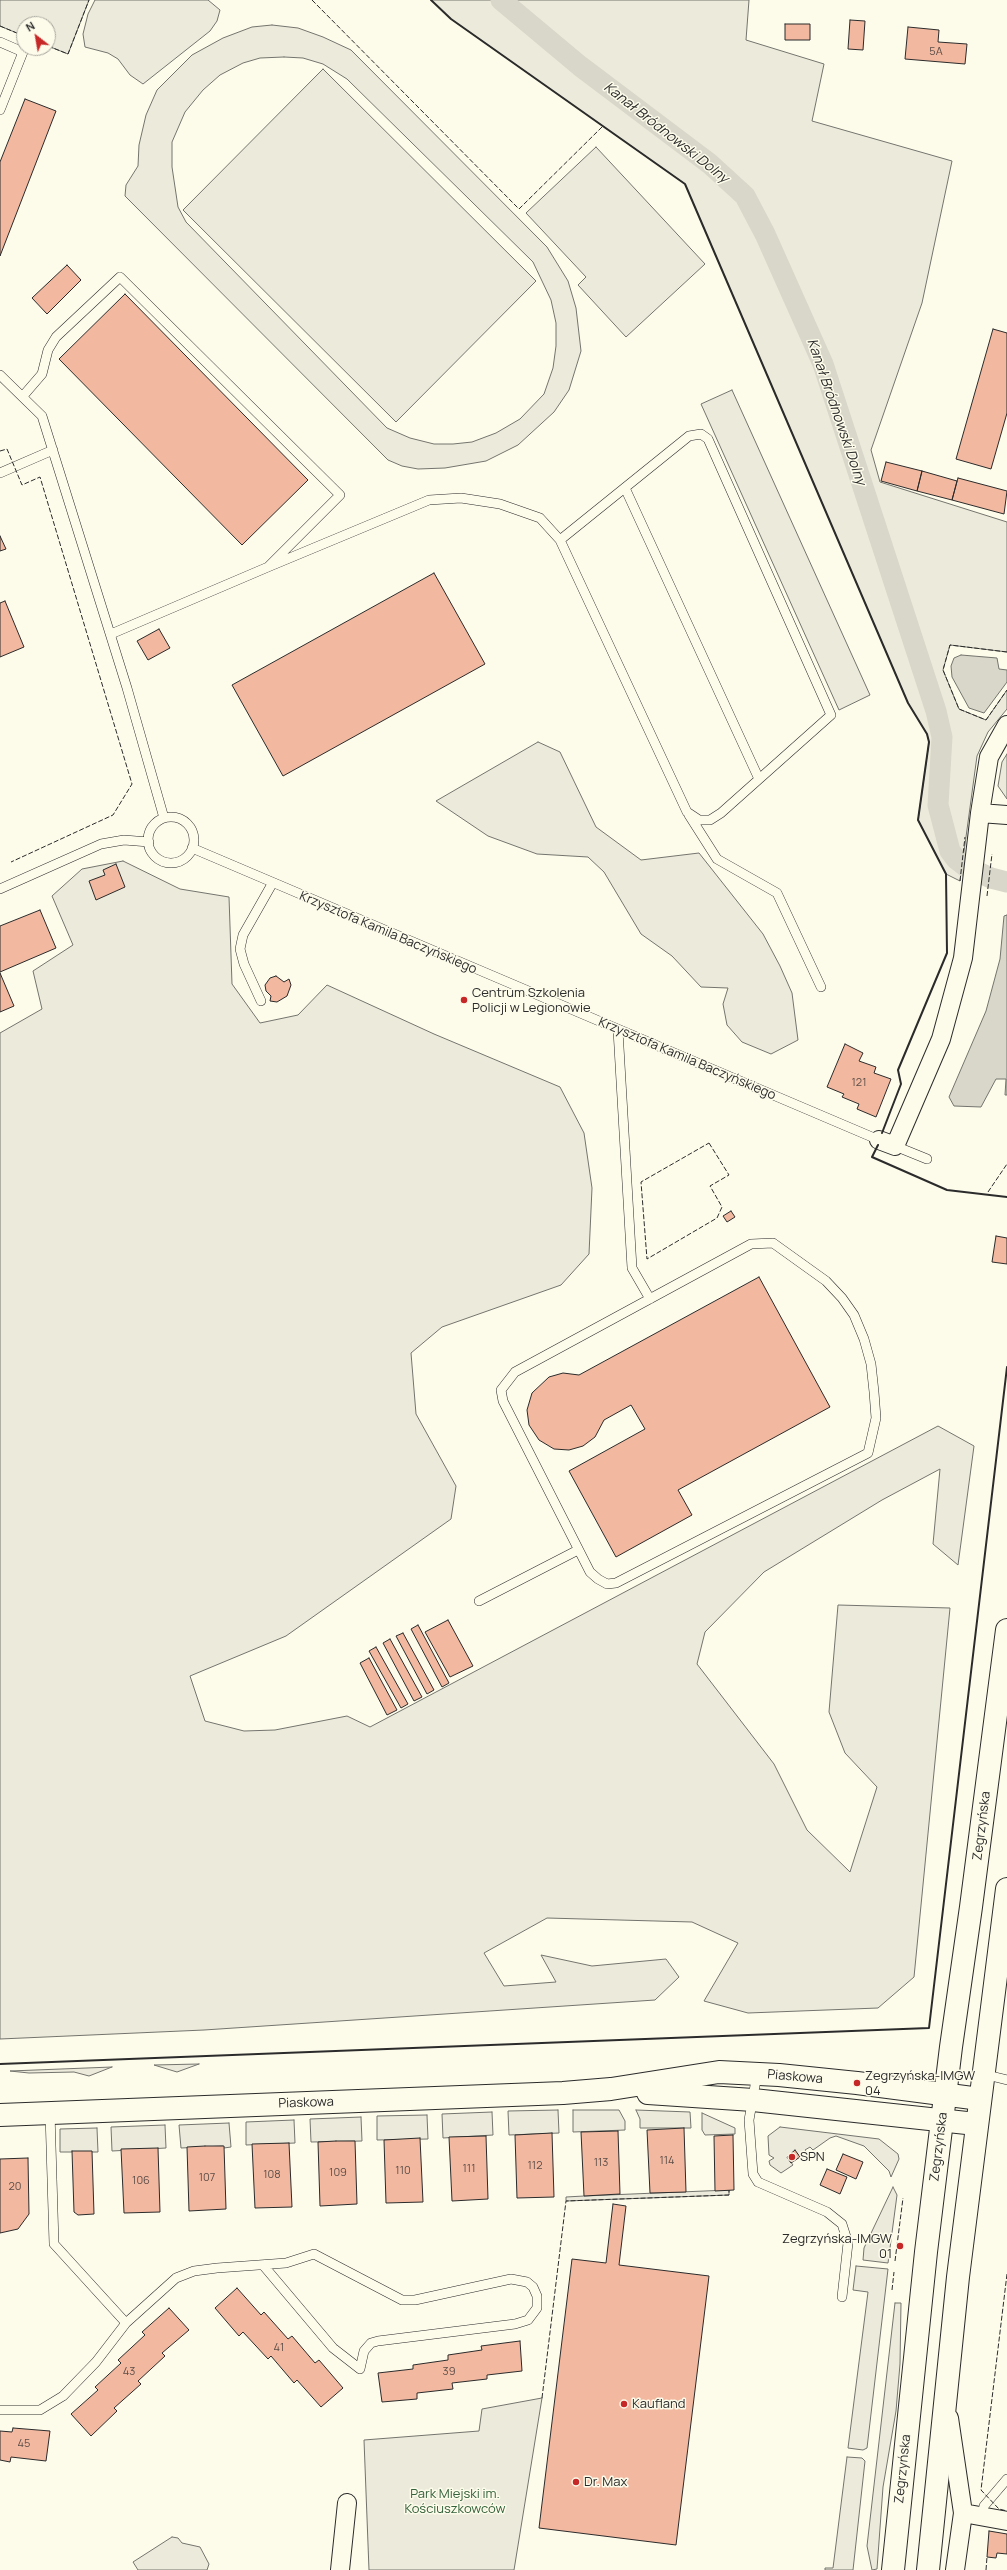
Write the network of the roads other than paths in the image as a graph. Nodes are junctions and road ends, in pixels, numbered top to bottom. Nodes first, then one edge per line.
1 (0, 42) edge
2 (0, 110) edge
3 (0, 375) edge
4 (23, 396) junction
5 (53, 450) junction
6 (0, 473) edge
7 (624, 488) junction
8 (560, 540) junction
9 (268, 567) junction
10 (111, 634) junction
11 (1007, 725) edge
12 (758, 779) junction
13 (687, 812) junction
14 (980, 814) junction
15 (1007, 815) edge
16 (164, 818) junction
17 (149, 842) junction
18 (192, 848) junction
19 (272, 884) junction
20 (0, 889) edge
21 (821, 987) dead end
22 (261, 1001) dead end
23 (618, 1030) junction
24 (887, 1143) junction
25 (927, 1159) dead end
26 (650, 1299) junction
27 (578, 1550) junction
28 (480, 1601) dead end
29 (1007, 1630) edge
30 (1007, 1889) edge
31 (757, 2074) junction
32 (983, 2074) junction
33 (1007, 2080) edge
34 (611, 2089) junction
35 (946, 2096) junction
36 (980, 2099) junction
37 (753, 2100) junction
38 (50, 2113) junction
39 (0, 2115) edge
40 (943, 2120) junction
41 (976, 2124) junction
42 (263, 2265) junction
43 (842, 2298) dead end
44 (126, 2323) junction
45 (945, 2391) junction
46 (0, 2410) edge
47 (1007, 2479) edge
48 (347, 2503) dead end
49 (963, 2513) junction
50 (982, 2516) junction
51 (1007, 2521) edge
52 (340, 2570) edge
53 (893, 2570) edge
54 (928, 2570) edge
55 (955, 2570) edge

1 - 2 lane
3 - 4 lane
4 - 5 lane
4 - 9 lane
5 - 6 lane
5 - 10 lane
7 - 8 lane
7 - 12 lane
7 - 12 lane
8 - 9 lane
8 - 13 lane
9 - 10 lane
10 - 16 lane
11 - 14 street
12 - 13 lane
13 - 21 lane
14 - 15 street
14 - 24 street
16 - 17 lane
16 - 18 lane
17 - 18 lane
17 - 20 lane
18 - 19 lane, Krzysztofa Kamila Baczyńskiego
19 - 22 lane
19 - 23 lane, Krzysztofa Kamila Baczyńskiego
23 - 24 lane, Krzysztofa Kamila Baczyńskiego
23 - 26 lane
24 - 25 lane, Krzysztofa Kamila Baczyńskiego
26 - 27 lane
26 - 27 lane
27 - 28 lane
29 - 35 main road, Zegrzyńska
30 - 32 main road
31 - 34 main road, Piaskowa
31 - 35 main road, Piaskowa
31 - 37 lane
32 - 33 lane
32 - 36 main road
34 - 37 main road, Piaskowa
34 - 38 main road, Piaskowa
35 - 36 main road, Piaskowa
35 - 40 main road, Zegrzyńska
36 - 41 main road
37 - 40 main road, Piaskowa
37 - 43 lane
38 - 39 main road, Piaskowa
38 - 44 lane
40 - 41 main road, Piaskowa
40 - 53 main road, Zegrzyńska
41 - 45 main road
42 - 42 lane
42 - 44 lane
44 - 46 lane
45 - 49 street
45 - 54 main road
47 - 50 lane
48 - 52 street
49 - 50 street
49 - 55 street
50 - 51 street

